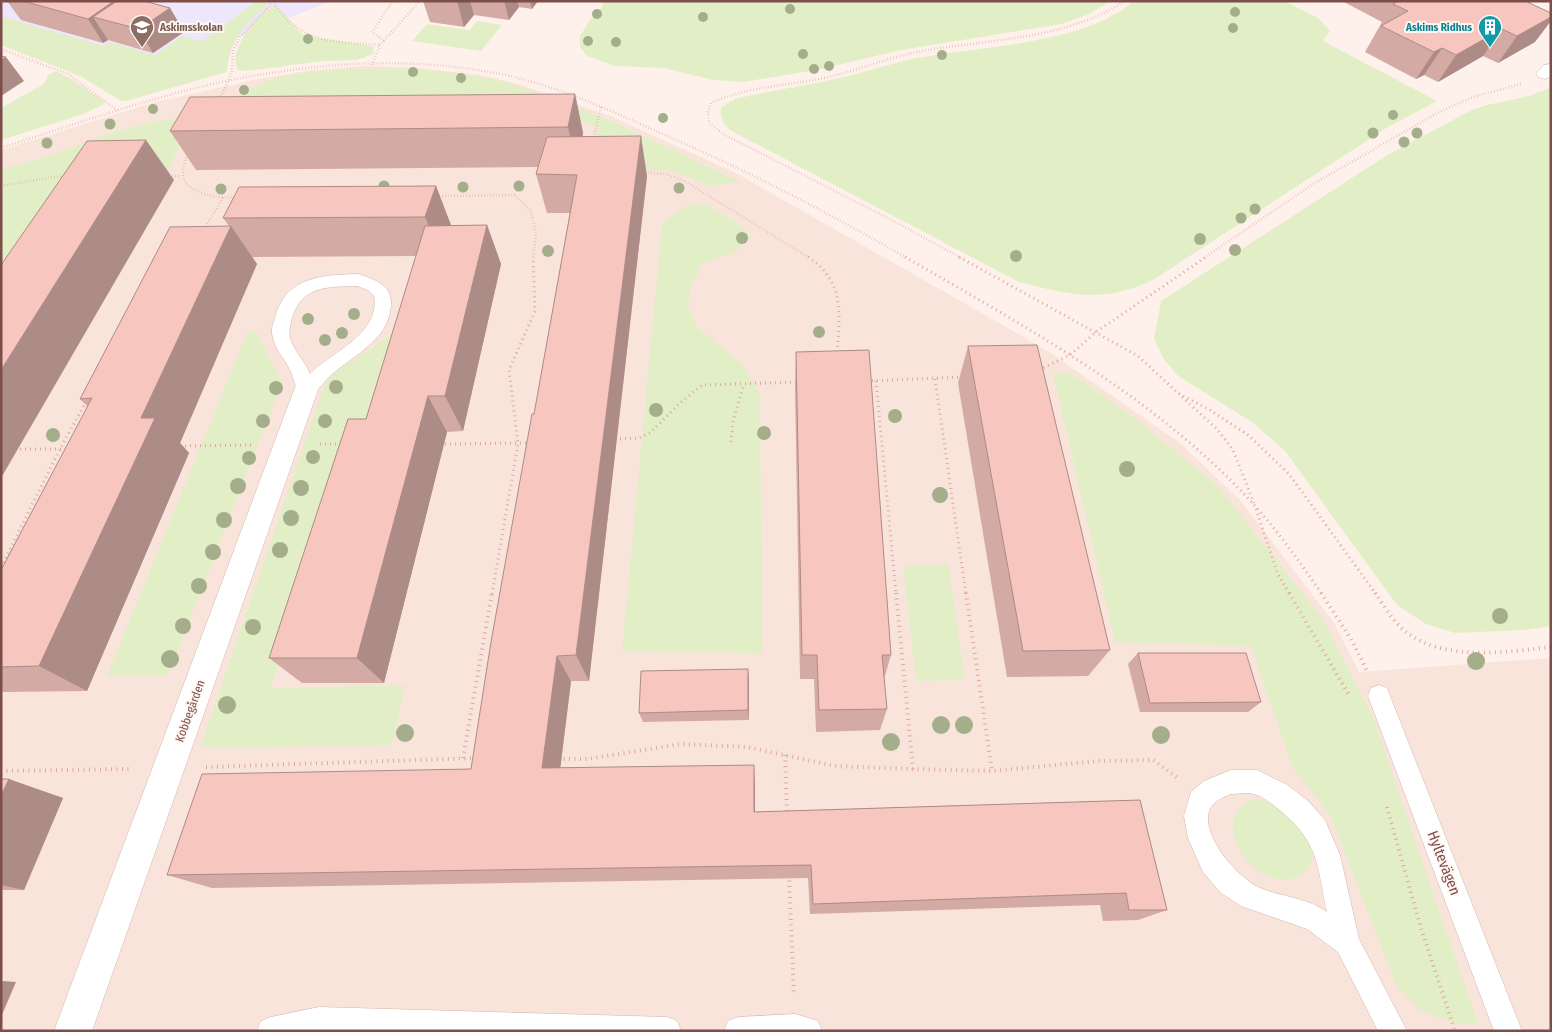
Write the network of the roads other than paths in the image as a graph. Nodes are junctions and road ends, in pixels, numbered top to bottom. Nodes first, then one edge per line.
1 (306, 390) junction
2 (1379, 696) road end
3 (1347, 943) junction
4 (802, 1030) edge
5 (73, 1031) edge
6 (271, 1031) edge
7 (667, 1031) edge
8 (738, 1031) edge
9 (1392, 1031) edge
10 (1508, 1031) edge

1 - 1 lane, Kobbegården
1 - 5 street, Kobbegården
2 - 10 lane, Hyltevägen
3 - 3 lane
3 - 9 lane
4 - 8 lane
6 - 7 lane

